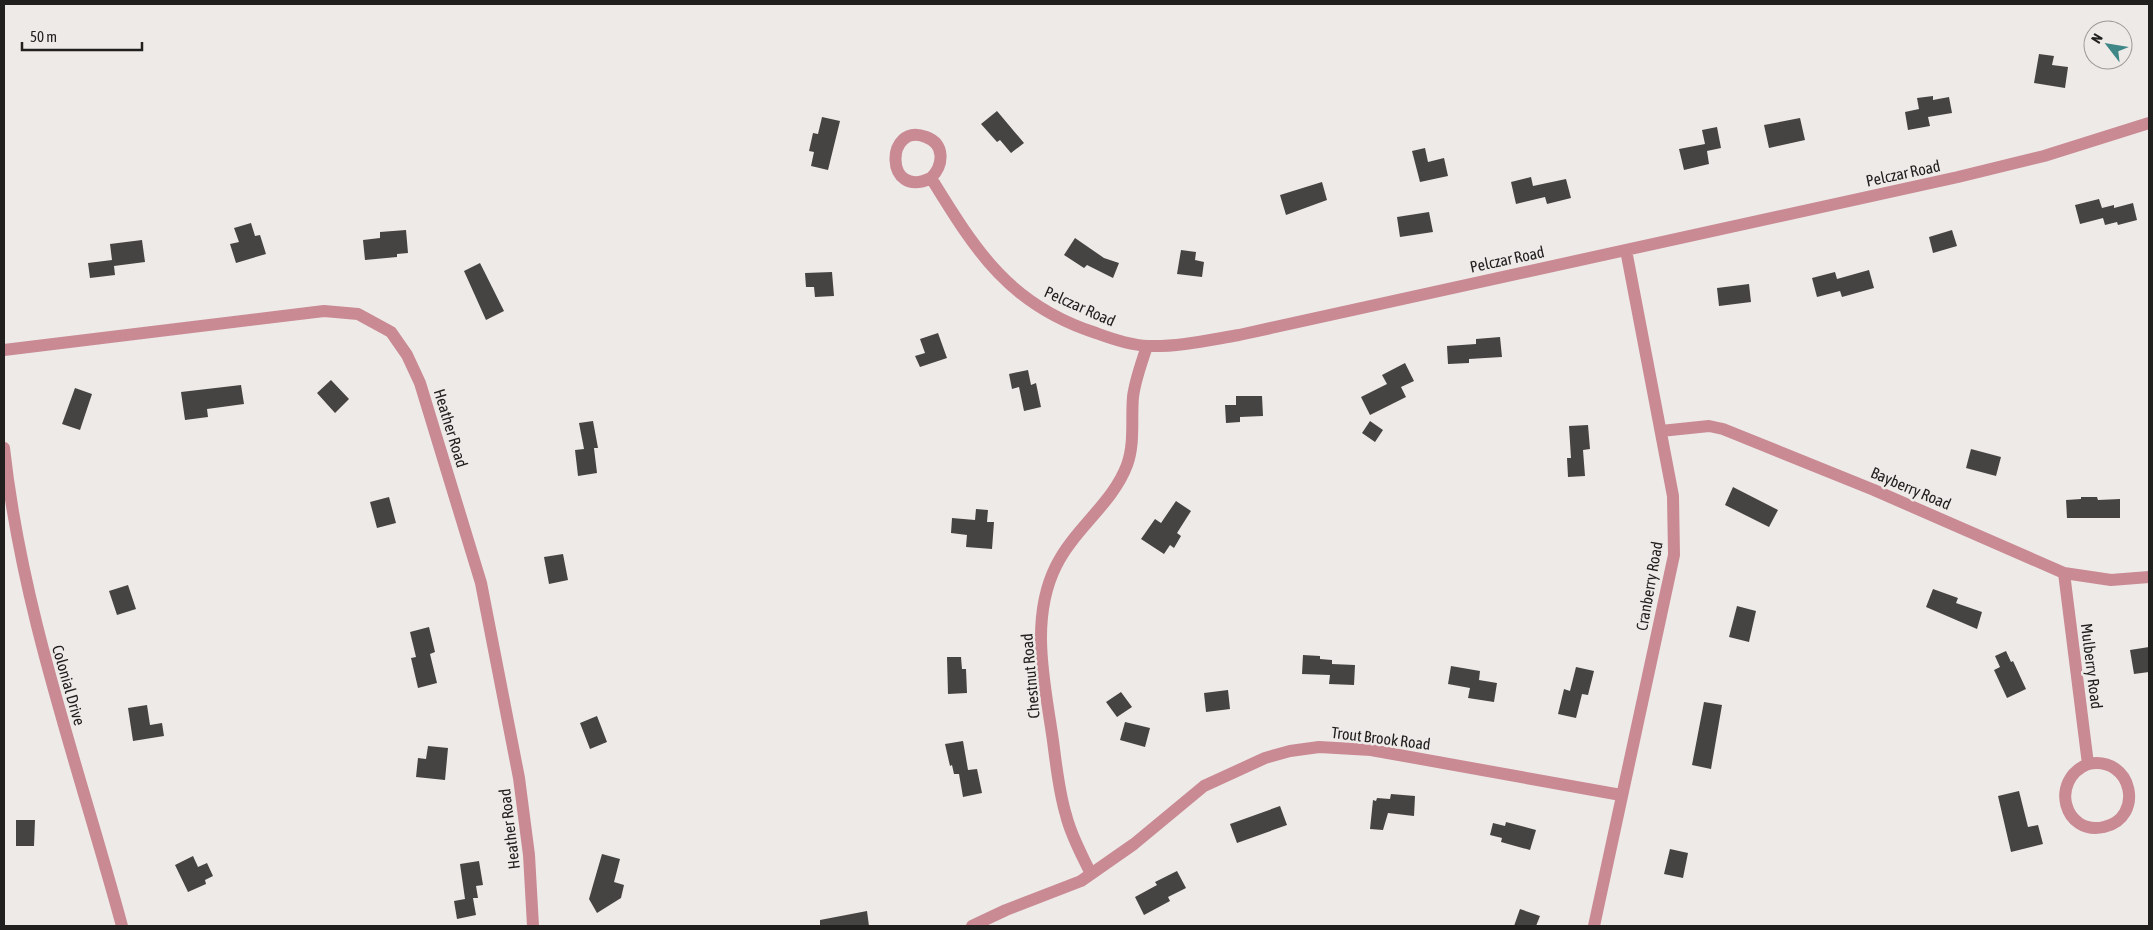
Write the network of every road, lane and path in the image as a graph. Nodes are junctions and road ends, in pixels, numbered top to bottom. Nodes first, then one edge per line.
1 (2149, 123) edge
2 (931, 178) dead end
3 (1626, 250) junction
4 (1147, 346) junction
5 (4, 350) edge
6 (1661, 431) junction
7 (4, 448) edge
8 (2064, 573) junction
9 (2149, 576) edge
10 (2088, 764) junction
11 (1621, 795) junction
12 (1091, 874) junction
13 (122, 926) edge
14 (533, 926) edge
15 (972, 926) edge
16 (1594, 926) edge

1 - 3 street, Pelczar Road
2 - 4 street, Pelczar Road
3 - 4 street, Pelczar Road
3 - 6 street, Cranberry Road
4 - 12 street, Chestnut Road
5 - 14 street, Heather Road
6 - 8 street, Bayberry Road
6 - 11 street, Cranberry Road
7 - 13 street, Colonial Drive
8 - 9 street, Bayberry Road
8 - 10 street, Mulberry Road
10 - 10 street
11 - 12 street, Trout Brook Road
11 - 16 street, Cranberry Road
12 - 15 street, Trout Brook Road

